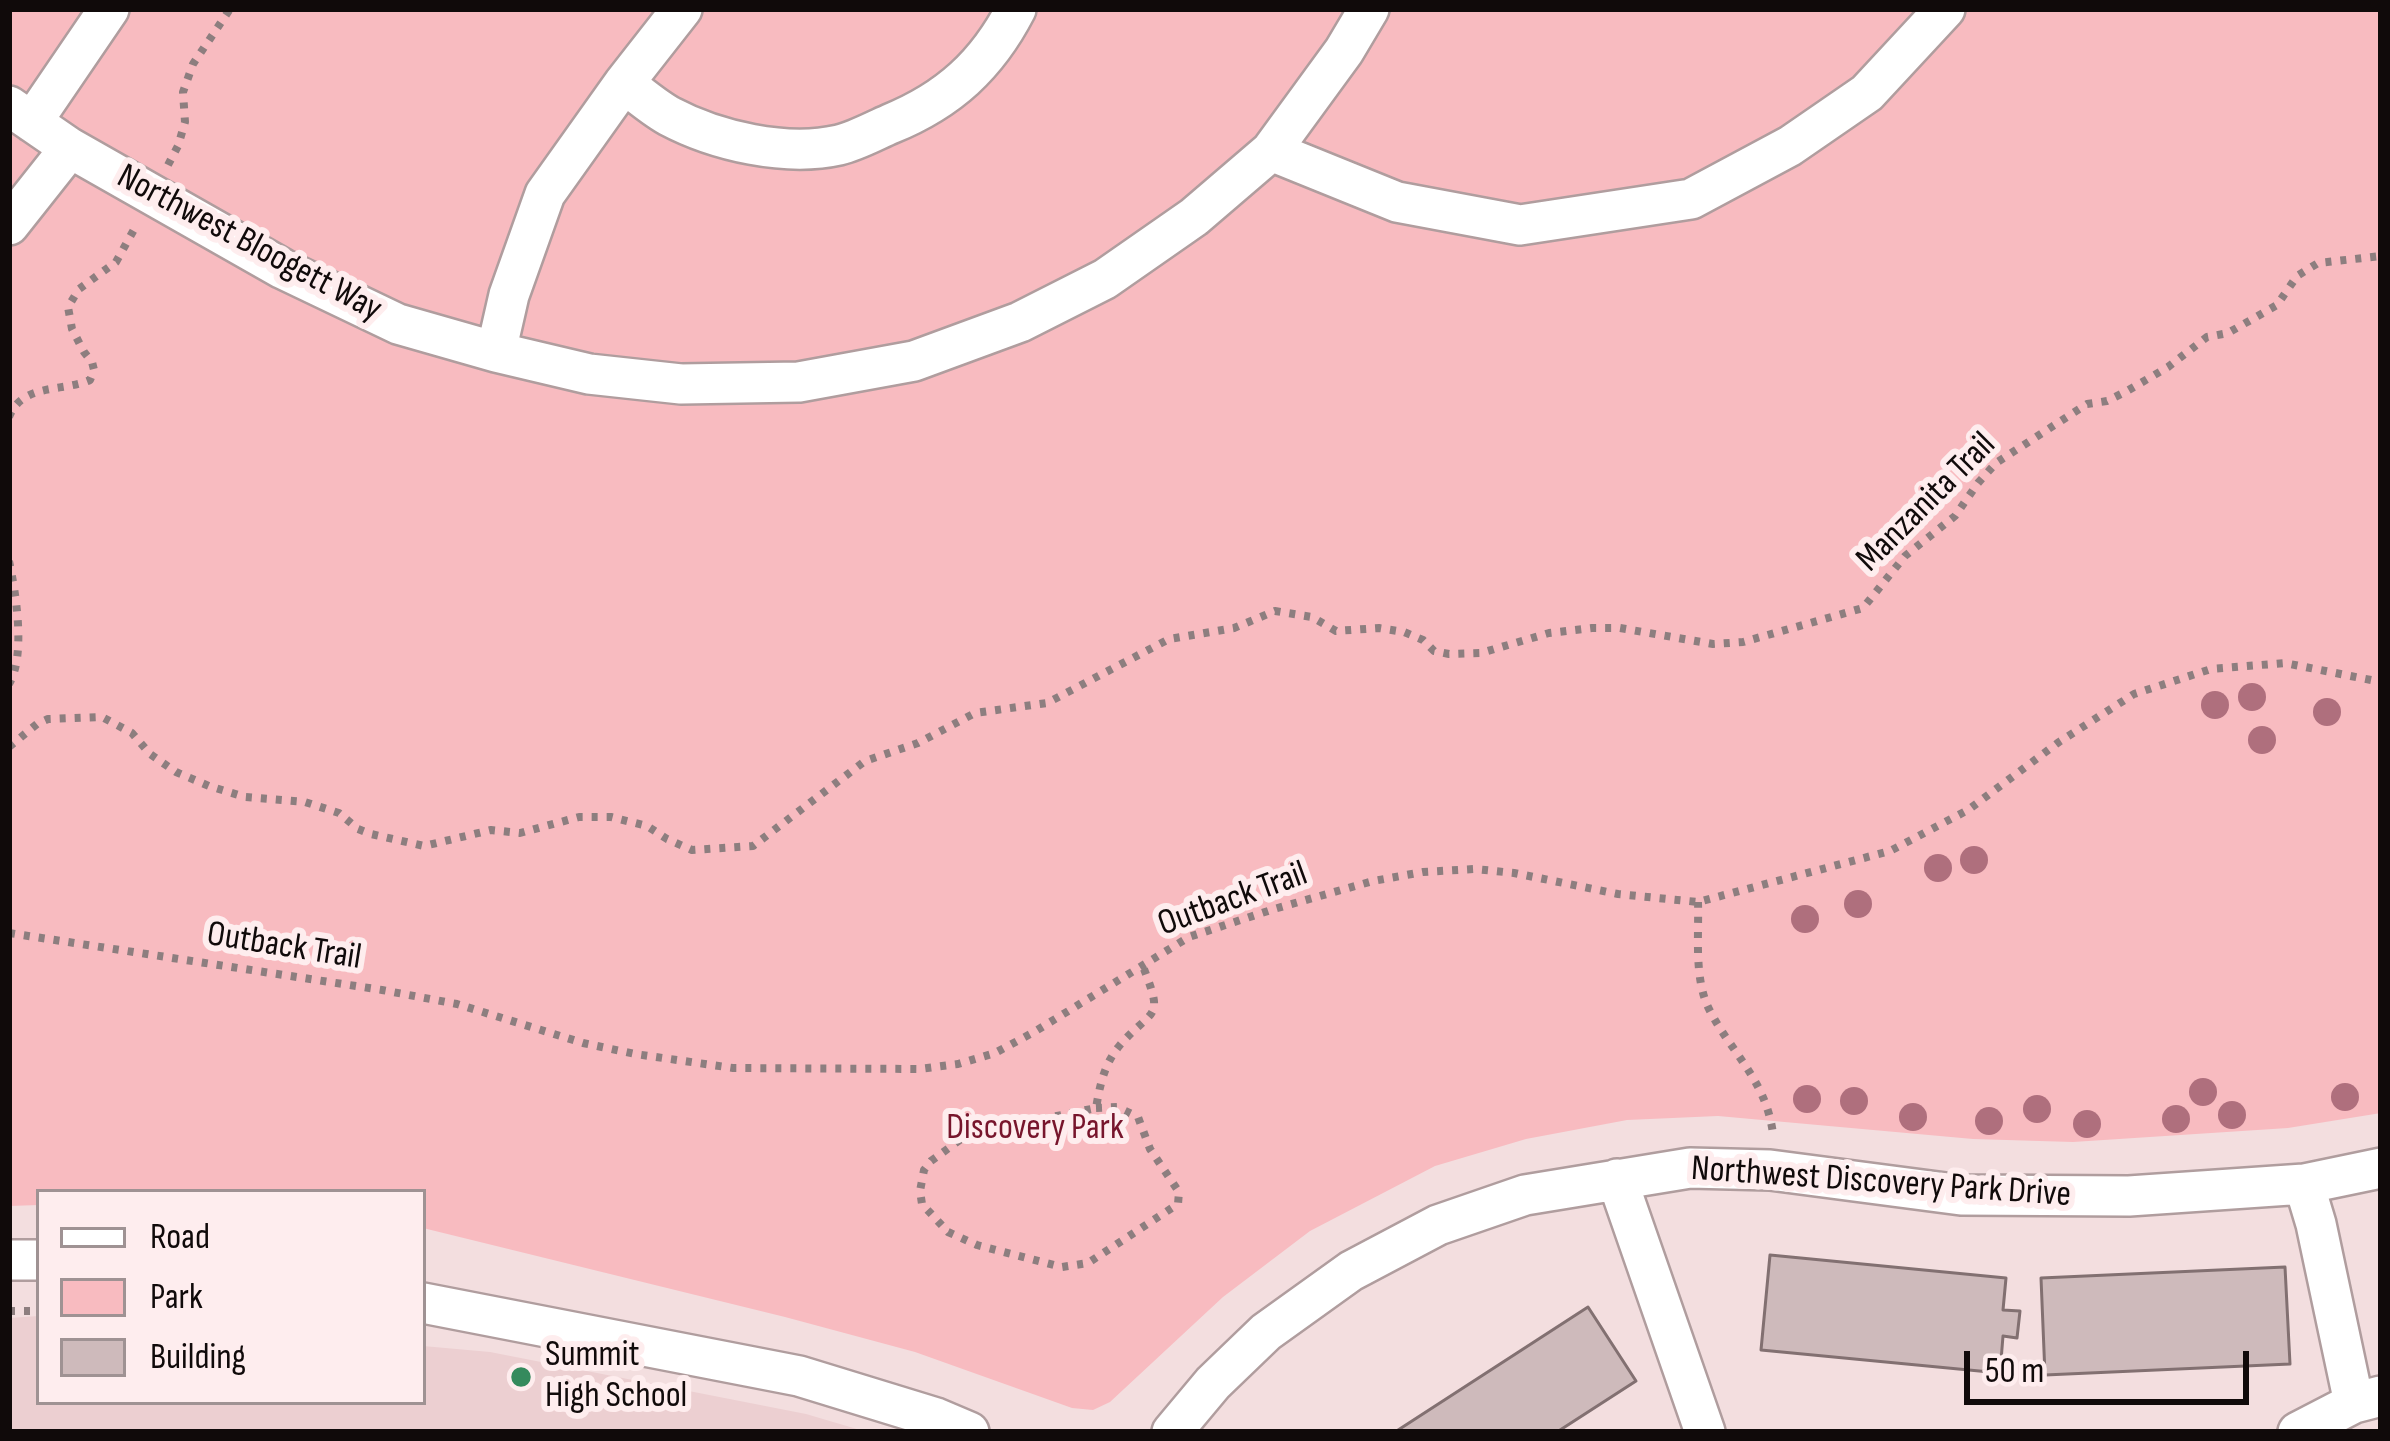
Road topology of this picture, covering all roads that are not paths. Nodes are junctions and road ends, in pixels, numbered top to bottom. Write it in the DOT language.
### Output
graph roads {
  1 [pos="110,9"];
  2 [pos="682,9"];
  3 [pos="1016,9"];
  4 [pos="1369,9"];
  5 [pos="1945,9"];
  6 [pos="624,83"];
  7 [pos="21,114"];
  8 [pos="70,148"];
  9 [pos="1271,152"];
  10 [pos="9,224"];
  11 [pos="496,352"];
  12 [pos="2381,1168"];
  13 [pos="1616,1179"];
  14 [pos="2304,1184"];
  15 [pos="426,1304"];
  16 [pos="2367,1400"];
  17 [pos="969,1432"];
  18 [pos="1172,1432"];
  19 [pos="1705,1432"];
  20 [pos="2298,1432"];
  1 -- 7 [label="street"];
  2 -- 6 [label="street"];
  3 -- 6 [label="street"];
  4 -- 9 [label="street, Northwest Bloogett Way"];
  5 -- 9 [label="street"];
  6 -- 11 [label="street"];
  7 -- 8 [label="street, Northwest Bloogett Way"];
  8 -- 10 [label="street"];
  8 -- 11 [label="street, Northwest Bloogett Way"];
  9 -- 11 [label="street, Northwest Bloogett Way"];
  12 -- 14 [label="street, Northwest Discovery Park Drive"];
  13 -- 14 [label="street, Northwest Discovery Park Drive"];
  13 -- 18 [label="street, Northwest Discovery Park Drive"];
  13 -- 19 [label="street"];
  14 -- 16 [label="street"];
  15 -- 17 [label="street"];
  16 -- 20 [label="street"];
}
